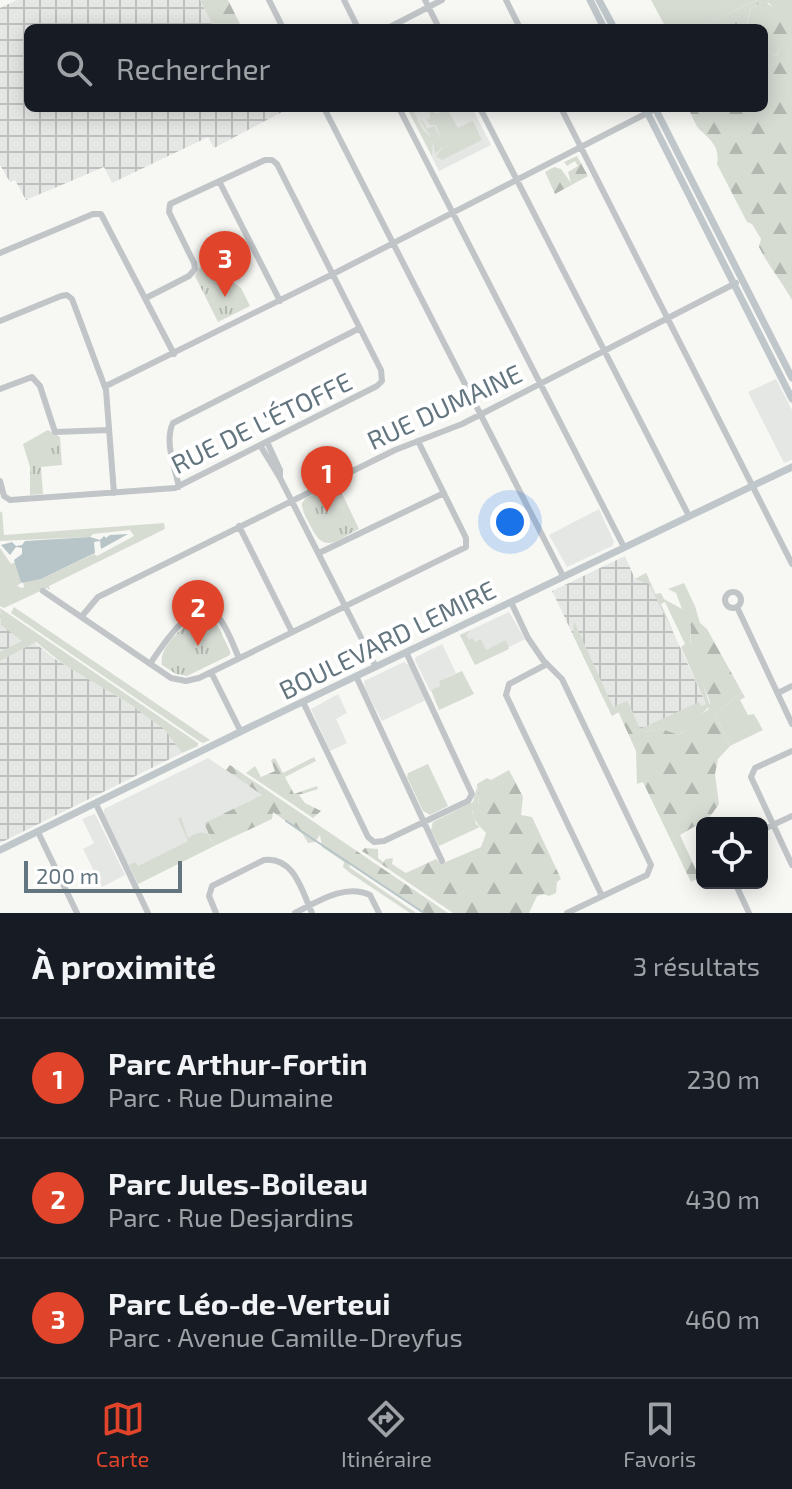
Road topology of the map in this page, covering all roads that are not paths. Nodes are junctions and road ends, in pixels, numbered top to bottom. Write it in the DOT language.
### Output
graph roads {
  1 [pos="269,0"];
  2 [pos="344,0"];
  3 [pos="442,0"];
  4 [pos="506,0"];
  5 [pos="590,0"];
  6 [pos="599,0"];
  7 [pos="427,4"];
  8 [pos="281,24"];
  9 [pos="356,24"];
  10 [pos="394,24"];
  11 [pos="437,24"];
  12 [pos="518,24"];
  13 [pos="602,24"];
  14 [pos="612,24"];
  15 [pos="326,112"];
  16 [pos="401,112"];
  17 [pos="482,112"];
  18 [pos="563,112"];
  19 [pos="647,112"];
  20 [pos="652,112"];
  21 [pos="581,147"];
  22 [pos="516,179"];
  23 [pos="220,183"];
  24 [pos="452,212"];
  25 [pos="393,242"];
  26 [pos="0,253"];
  27 [pos="333,274"];
  28 [pos="739,282"];
  29 [pos="146,298"];
  30 [pos="280,301"];
  31 [pos="669,318"];
  32 [pos="0,321"];
  33 [pos="360,328"];
  34 [pos="604,351"];
  35 [pos="174,354"];
  36 [pos="792,378"];
  37 [pos="540,383"];
  38 [pos="106,386"];
  39 [pos="0,389"];
  40 [pos="792,399"];
  41 [pos="481,414"];
  42 [pos="109,430"];
  43 [pos="418,441"];
  44 [pos="263,444"];
  45 [pos="792,467"];
  46 [pos="0,481"];
  47 [pos="754,485"];
  48 [pos="179,487"];
  49 [pos="114,493"];
  50 [pos="444,493"];
  51 [pos="292,500"];
  52 [pos="689,516"];
  53 [pos="239,526"];
  54 [pos="624,547"];
  55 [pos="319,553"];
  56 [pos="792,564"];
  57 [pos="563,576"];
  58 [pos="43,591"];
  59 [pos="511,602"];
  60 [pos="346,606"];
  61 [pos="737,607"];
  62 [pos="82,616"];
  63 [pos="292,632"];
  64 [pos="406,652"];
  65 [pos="239,658"];
  66 [pos="150,664"];
  67 [pos="547,664"];
  68 [pos="376,667"];
  69 [pos="211,672"];
  70 [pos="356,676"];
  71 [pos="792,686"];
  72 [pos="778,693"];
  73 [pos="303,702"];
  74 [pos="792,724"];
  75 [pos="241,732"];
  76 [pos="792,751"];
  77 [pos="96,804"];
  78 [pos="792,816"];
  79 [pos="424,822"];
  80 [pos="773,825"];
  81 [pos="768,827"];
  82 [pos="38,832"];
  83 [pos="0,850"];
  84 [pos="442,861"];
  85 [pos="792,865"];
  86 [pos="738,889"];
  87 [pos="602,896"];
  88 [pos="310,910"];
  89 [pos="77,913"];
  90 [pos="148,913"];
  91 [pos="216,913"];
  92 [pos="295,913"];
  93 [pos="379,913"];
  94 [pos="567,913"];
  95 [pos="749,913"];
  1 -- 8 [label="street"];
  2 -- 9 [label="street"];
  3 -- 7 [label="street"];
  4 -- 12 [label="street"];
  5 -- 13 [label="main road"];
  6 -- 14 [label="main road"];
  7 -- 10 [label="street"];
  7 -- 11 [label="street"];
  15 -- 25 [label="street"];
  16 -- 24 [label="street"];
  17 -- 22 [label="street"];
  18 -- 21 [label="street"];
  19 -- 21 [label="street"];
  20 -- 28 [label="main road"];
  21 -- 22 [label="street"];
  21 -- 31 [label="street"];
  22 -- 24 [label="street"];
  22 -- 34 [label="street"];
  23 -- 27 [label="street, RUE DE L'ÉTOFFE"];
  23 -- 29 [label="street"];
  23 -- 30 [label="street"];
  24 -- 25 [label="street"];
  24 -- 37 [label="street"];
  25 -- 27 [label="street"];
  25 -- 41 [label="street"];
  26 -- 29 [label="street"];
  27 -- 30 [label="street"];
  27 -- 33 [label="street, RUE DE L'ÉTOFFE"];
  28 -- 31 [label="street, RUE DUMAINE"];
  28 -- 36 [label="main road"];
  28 -- 40 [label="main road"];
  29 -- 35 [label="street"];
  30 -- 35 [label="street"];
  31 -- 34 [label="street, RUE DUMAINE"];
  31 -- 47 [label="street"];
  32 -- 38 [label="street"];
  33 -- 44 [label="street, RUE DE L'ÉTOFFE"];
  33 -- 48 [label="street"];
  34 -- 37 [label="street, RUE DUMAINE"];
  34 -- 52 [label="street"];
  35 -- 38 [label="street"];
  37 -- 41 [label="street, RUE DUMAINE"];
  37 -- 54 [label="street"];
  38 -- 42 [label="street"];
  39 -- 42 [label="street"];
  41 -- 43 [label="street, RUE DUMAINE"];
  41 -- 57 [label="street"];
  42 -- 49 [label="street"];
  43 -- 50 [label="street"];
  43 -- 51 [label="street, RUE DUMAINE"];
  44 -- 48 [label="street, RUE DE L'ÉTOFFE"];
  44 -- 51 [label="street"];
  45 -- 47 [label="main road, BOULEVARD LEMIRE"];
  46 -- 49 [label="street, RUE DE L'ÉTOFFE"];
  47 -- 52 [label="main road, BOULEVARD LEMIRE"];
  47 -- 56 [label="street"];
  48 -- 49 [label="street, RUE DE L'ÉTOFFE"];
  50 -- 55 [label="street"];
  50 -- 60 [label="street"];
  51 -- 53 [label="street, RUE DUMAINE"];
  51 -- 55 [label="street"];
  52 -- 54 [label="main road, BOULEVARD LEMIRE"];
  53 -- 62 [label="street, RUE DUMAINE"];
  53 -- 63 [label="street"];
  54 -- 57 [label="main road, BOULEVARD LEMIRE"];
  55 -- 60 [label="street"];
  57 -- 59 [label="main road, BOULEVARD LEMIRE"];
  58 -- 62 [label="street"];
  59 -- 64 [label="main road, BOULEVARD LEMIRE"];
  59 -- 67 [label="street"];
  60 -- 63 [label="street"];
  60 -- 68 [label="street"];
  61 -- 72 [label="street"];
  62 -- 66 [label="street"];
  63 -- 65 [label="street"];
  64 -- 68 [label="main road, BOULEVARD LEMIRE"];
  64 -- 79 [label="street"];
  65 -- 66 [label="street"];
  65 -- 69 [label="street"];
  66 -- 69 [label="street"];
  67 -- 87 [label="street"];
  67 -- 87 [label="street"];
  68 -- 70 [label="main road, BOULEVARD LEMIRE"];
  69 -- 75 [label="street"];
  70 -- 73 [label="main road, BOULEVARD LEMIRE"];
  70 -- 79 [label="street"];
  71 -- 72 [label="street"];
  72 -- 74 [label="street"];
  73 -- 75 [label="main road, BOULEVARD LEMIRE"];
  73 -- 79 [label="street"];
  75 -- 77 [label="main road, BOULEVARD LEMIRE"];
  76 -- 80 [label="street"];
  77 -- 82 [label="main road, BOULEVARD LEMIRE"];
  77 -- 90 [label="street"];
  78 -- 80 [label="street"];
  79 -- 84 [label="street"];
  80 -- 81 [label="street"];
  80 -- 85 [label="street"];
  82 -- 83 [label="main road, BOULEVARD LEMIRE"];
  82 -- 89 [label="street"];
  86 -- 95 [label="street"];
  87 -- 94 [label="street"];
  88 -- 91 [label="street"];
  88 -- 92 [label="street"];
  88 -- 93 [label="street"];
}
